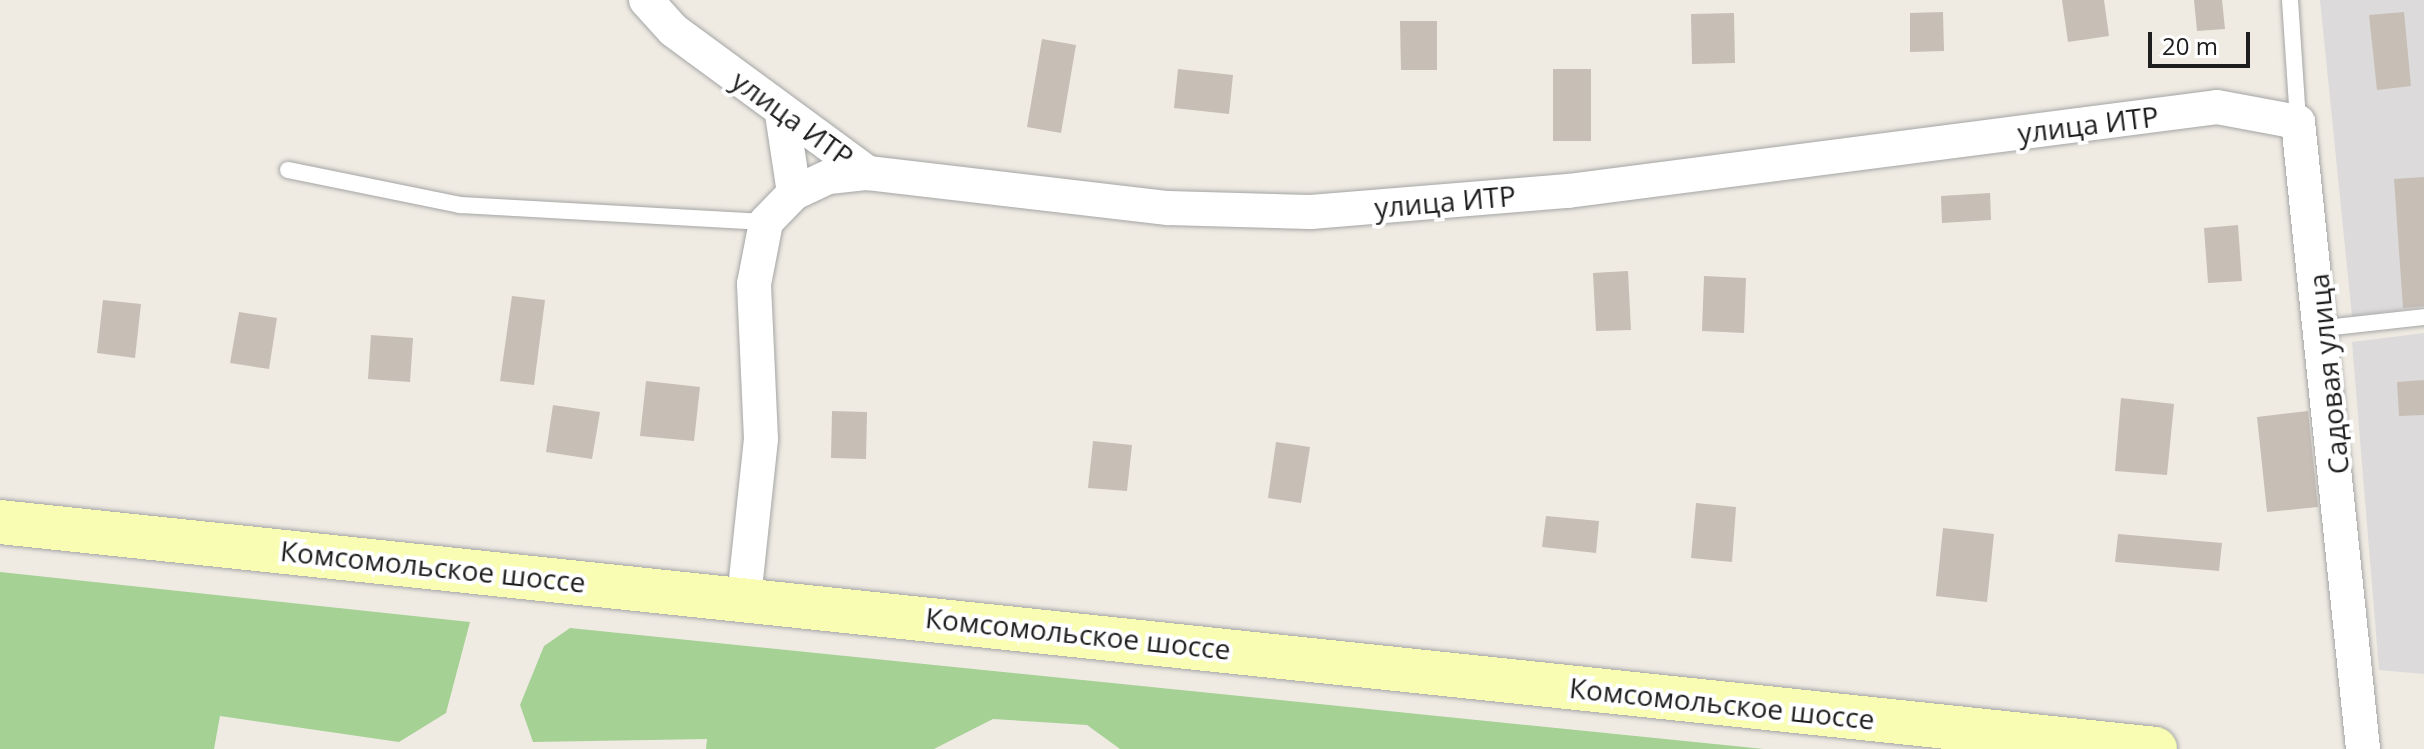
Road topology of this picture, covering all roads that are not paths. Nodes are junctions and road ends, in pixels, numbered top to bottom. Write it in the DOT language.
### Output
graph roads {
  1 [pos="646,0"];
  2 [pos="2290,0"];
  3 [pos="782,114"];
  4 [pos="2298,122"];
  5 [pos="288,170"];
  6 [pos="868,173"];
  7 [pos="794,193"];
  8 [pos="766,222"];
  9 [pos="2424,317"];
  10 [pos="2325,328"];
  11 [pos="0,522"];
  12 [pos="744,598"];
  13 [pos="2155,749"];
  14 [pos="2363,749"];
  1 -- 3 [label="street, улица ИТР"];
  2 -- 4 [label="lane, Садовая улица"];
  3 -- 6 [label="street, улица ИТР"];
  3 -- 7 [label="street"];
  4 -- 6 [label="street, улица ИТР"];
  4 -- 10 [label="street, Садовая улица"];
  5 -- 8 [label="lane"];
  6 -- 7 [label="street"];
  7 -- 8 [label="street"];
  8 -- 12 [label="street"];
  9 -- 10 [label="lane"];
  10 -- 14 [label="street, Садовая улица"];
  11 -- 12 [label="main road, Комсомольское шоссе"];
  12 -- 13 [label="main road, Комсомольское шоссе"];
}
